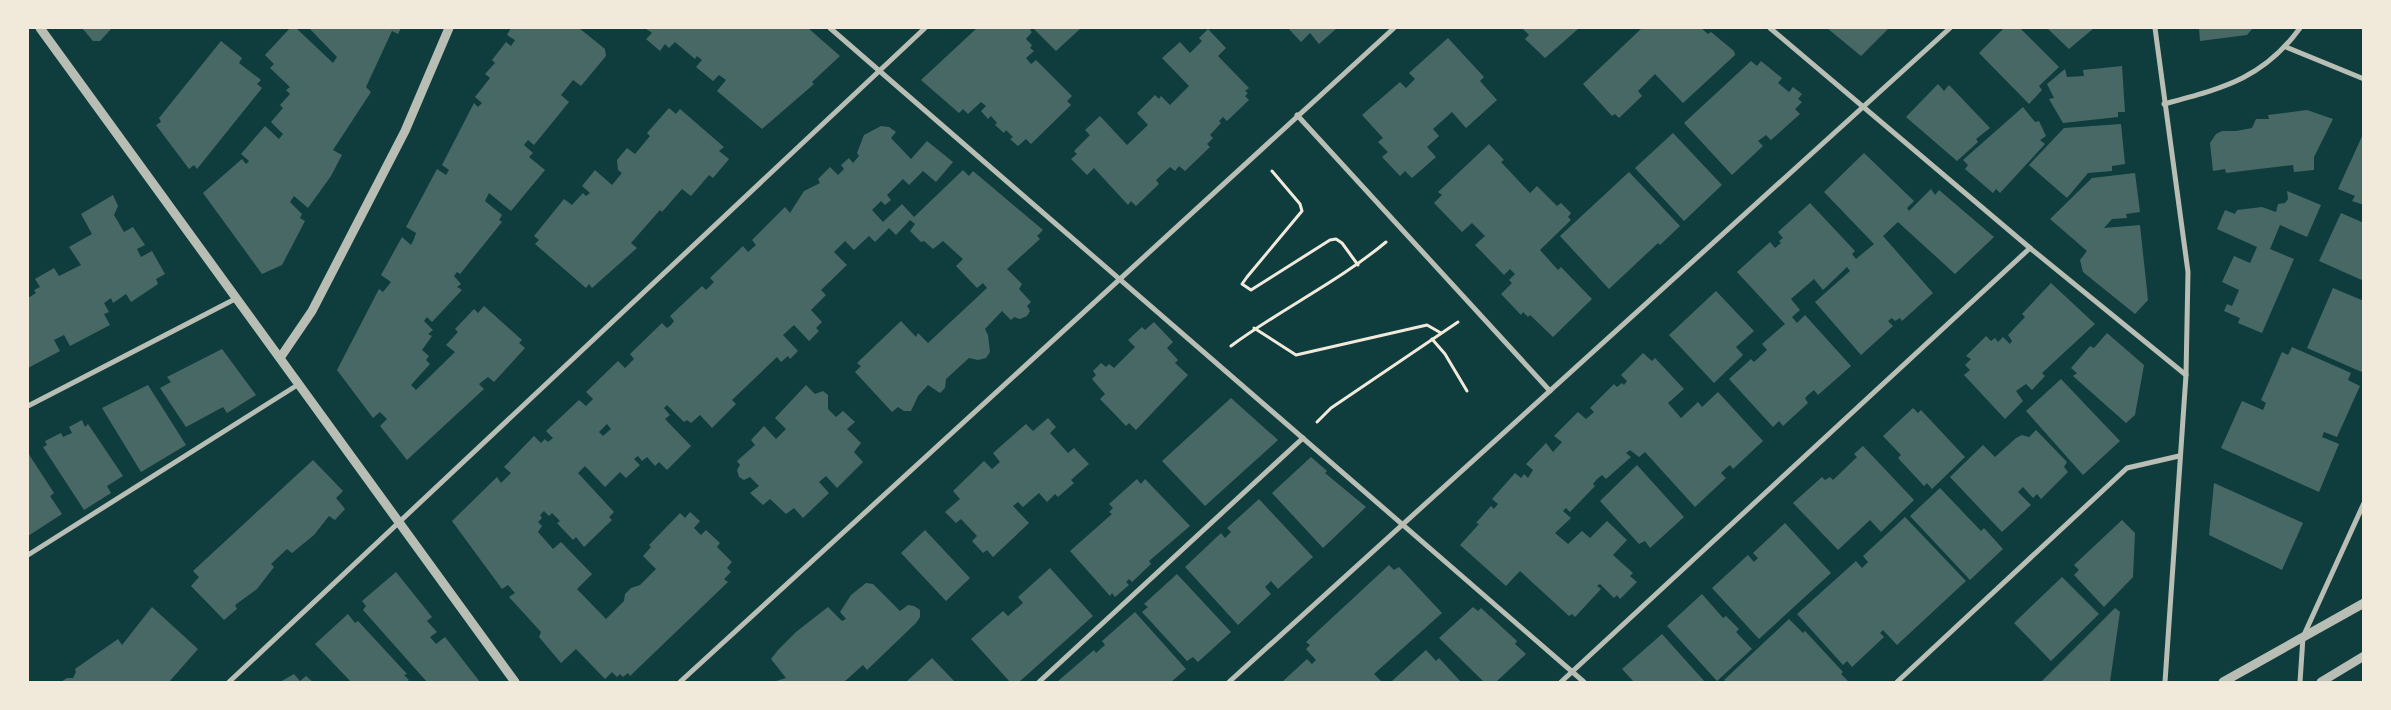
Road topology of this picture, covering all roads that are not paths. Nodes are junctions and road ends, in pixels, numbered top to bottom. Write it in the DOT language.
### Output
graph roads {
  1 [pos="40,28"];
  2 [pos="449,28"];
  3 [pos="830,28"];
  4 [pos="925,28"];
  5 [pos="1394,28"];
  6 [pos="1770,28"];
  7 [pos="1950,28"];
  8 [pos="2155,28"];
  9 [pos="2300,28"];
  10 [pos="2286,47"];
  11 [pos="879,70"];
  12 [pos="2364,79"];
  13 [pos="2164,104"];
  14 [pos="1863,105"];
  15 [pos="1297,115"];
  16 [pos="2030,248"];
  17 [pos="1121,280"];
  18 [pos="237,298"];
  19 [pos="280,358"];
  20 [pos="2186,375"];
  21 [pos="299,384"];
  22 [pos="1550,391"];
  23 [pos="28,406"];
  24 [pos="1303,438"];
  25 [pos="2179,456"];
  26 [pos="2364,503"];
  27 [pos="399,522"];
  28 [pos="1403,525"];
  29 [pos="28,555"];
  30 [pos="2364,602"];
  31 [pos="2303,637"];
  32 [pos="2364,656"];
  33 [pos="1572,672"];
  34 [pos="229,682"];
  35 [pos="515,682"];
  36 [pos="680,682"];
  37 [pos="1039,682"];
  38 [pos="1229,682"];
  39 [pos="1561,682"];
  40 [pos="1584,682"];
  41 [pos="1897,682"];
  42 [pos="2165,682"];
  43 [pos="2223,682"];
  44 [pos="2300,682"];
  45 [pos="2321,682"];
  1 -- 18 [label="street"];
  2 -- 19 [label="street"];
  3 -- 11 [label="street"];
  4 -- 11 [label="street"];
  5 -- 15 [label="street"];
  6 -- 14 [label="street"];
  7 -- 14 [label="street"];
  8 -- 13 [label="street"];
  9 -- 10 [label="street"];
  10 -- 12 [label="street"];
  10 -- 13 [label="street"];
  11 -- 17 [label="street"];
  11 -- 27 [label="street"];
  13 -- 20 [label="street"];
  14 -- 16 [label="street"];
  14 -- 22 [label="street"];
  15 -- 17 [label="street"];
  15 -- 22 [label="street"];
  16 -- 20 [label="street"];
  16 -- 33 [label="street"];
  17 -- 24 [label="street"];
  17 -- 36 [label="street"];
  18 -- 19 [label="street"];
  18 -- 23 [label="street"];
  19 -- 21 [label="street"];
  20 -- 25 [label="street"];
  21 -- 27 [label="street"];
  21 -- 29 [label="street"];
  22 -- 28 [label="street"];
  24 -- 28 [label="street"];
  24 -- 37 [label="street"];
  25 -- 41 [label="street"];
  25 -- 42 [label="street"];
  26 -- 31 [label="street"];
  27 -- 34 [label="street"];
  27 -- 35 [label="street"];
  28 -- 33 [label="street"];
  28 -- 38 [label="street"];
  30 -- 31 [label="street"];
  31 -- 43 [label="street"];
  31 -- 44 [label="street"];
  32 -- 45 [label="street"];
  33 -- 39 [label="street"];
  33 -- 40 [label="street"];
}
